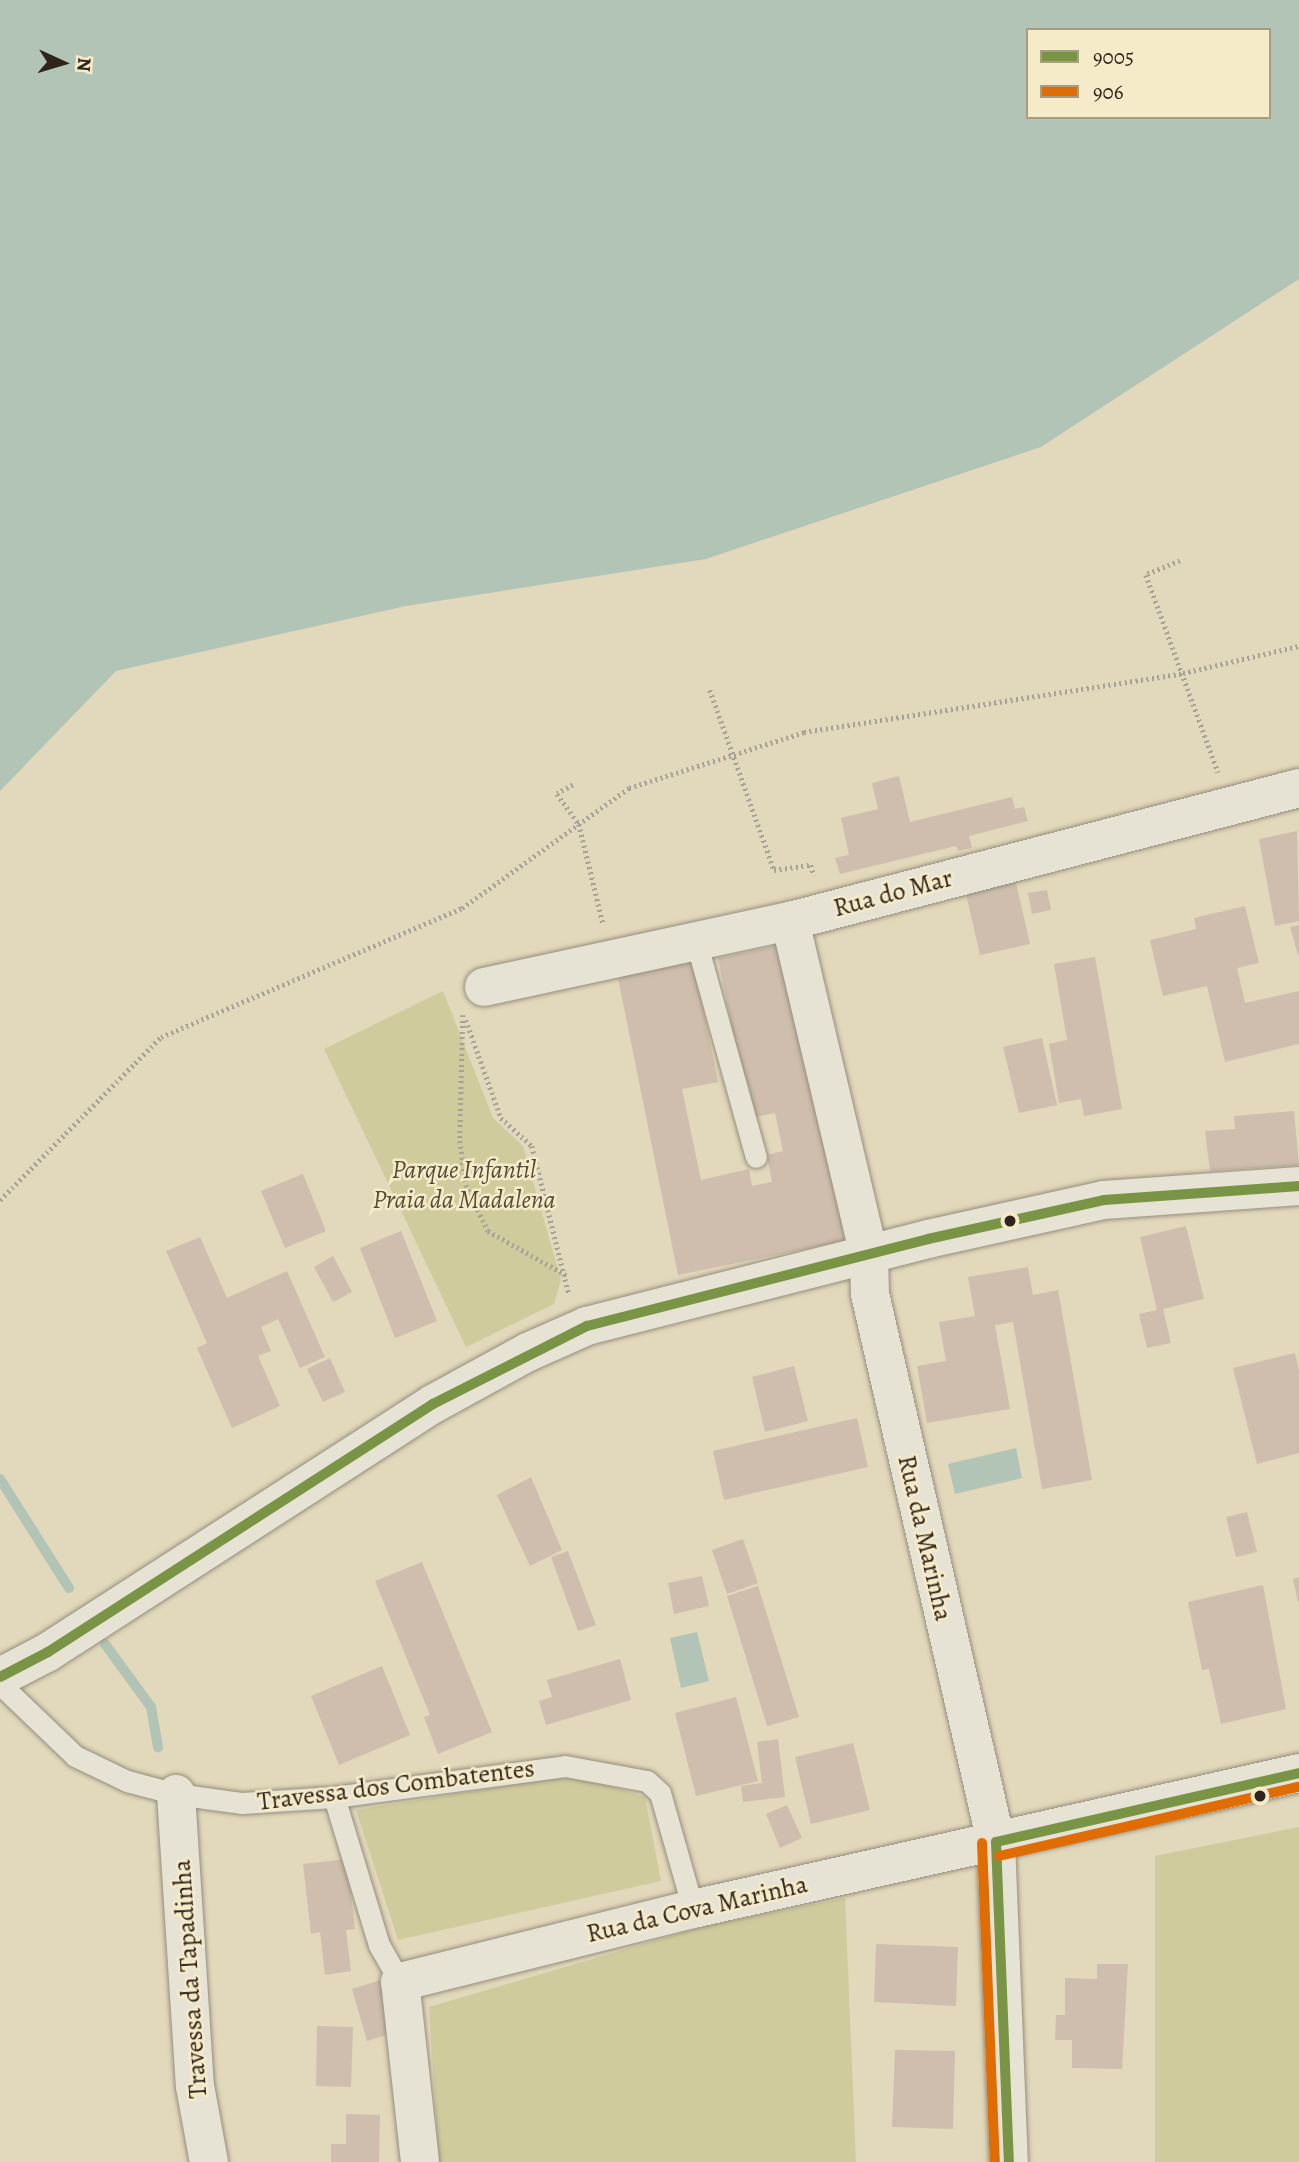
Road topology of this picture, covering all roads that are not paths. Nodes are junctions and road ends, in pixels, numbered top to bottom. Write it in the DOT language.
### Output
graph roads {
  1 [pos="1299,788"];
  2 [pos="790,921"];
  3 [pos="696,941"];
  4 [pos="484,987"];
  5 [pos="756,1157"];
  6 [pos="1299,1186"];
  7 [pos="869,1254"];
  8 [pos="0,1677"];
  9 [pos="0,1684"];
  10 [pos="1299,1773"];
  11 [pos="176,1794"];
  12 [pos="334,1797"];
  13 [pos="996,1842"];
  14 [pos="693,1909"];
  15 [pos="400,1982"];
  16 [pos="209,2162"];
  17 [pos="420,2162"];
  18 [pos="1009,2162"];
  1 -- 2 [label="street, Rua do Mar"];
  2 -- 3 [label="street, Rua do Mar"];
  2 -- 7 [label="street, Rua da Marinha"];
  3 -- 4 [label="street, Rua do Mar"];
  3 -- 5 [label="lane"];
  6 -- 7 [label="street"];
  7 -- 8 [label="street"];
  7 -- 13 [label="street, Rua da Marinha"];
  9 -- 11 [label="lane, Travessa dos Combatentes"];
  10 -- 13 [label="street, Rua da Cova Marinha"];
  11 -- 12 [label="lane, Travessa dos Combatentes"];
  11 -- 16 [label="street, Travessa da Tapadinha"];
  12 -- 14 [label="lane, Travessa dos Combatentes"];
  12 -- 15 [label="lane"];
  13 -- 14 [label="street, Rua da Cova Marinha"];
  13 -- 18 [label="street, Rua da Marinha"];
  14 -- 15 [label="street, Rua da Cova Marinha"];
  15 -- 17 [label="street"];
}
